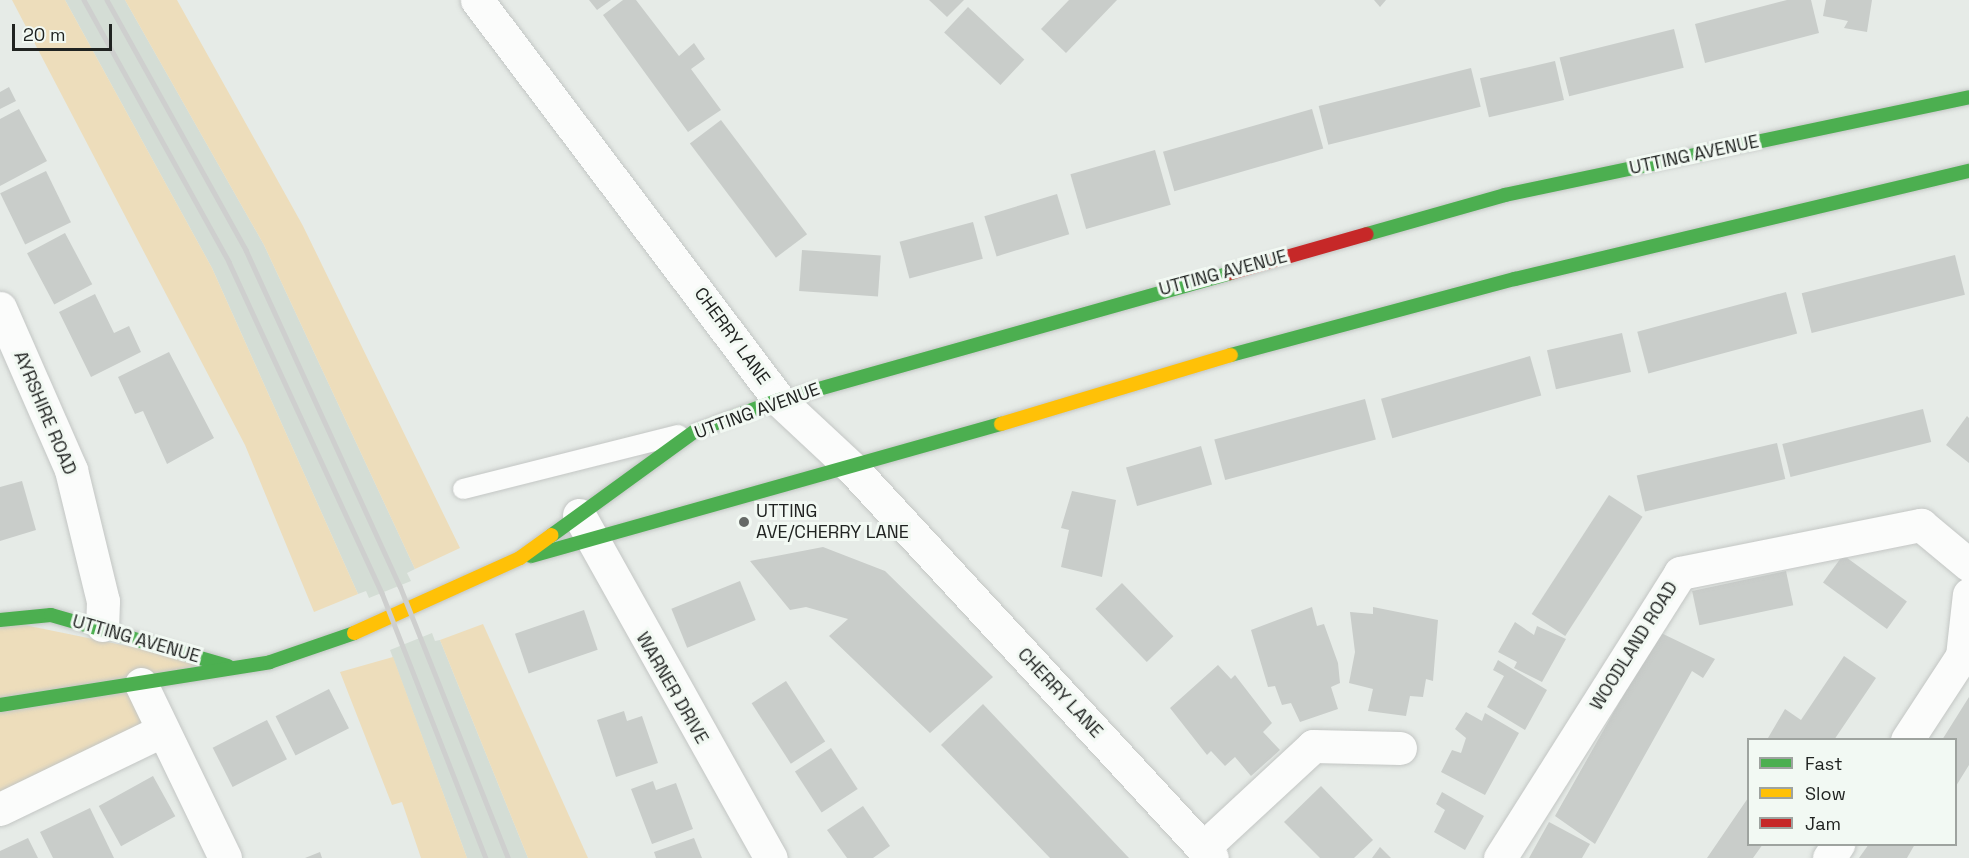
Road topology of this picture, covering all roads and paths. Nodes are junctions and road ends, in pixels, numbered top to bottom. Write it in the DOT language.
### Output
graph roads {
  1 [pos="477,0"];
  2 [pos="1969,97"];
  3 [pos="1969,171"];
  4 [pos="0,308"];
  5 [pos="779,400"];
  6 [pos="695,431"];
  7 [pos="853,469"];
  8 [pos="463,489"];
  9 [pos="585,529"];
  10 [pos="520,558"];
  11 [pos="1969,565"];
  12 [pos="1969,594"];
  13 [pos="0,620"];
  14 [pos="102,625"];
  15 [pos="142,640"];
  16 [pos="236,668"];
  17 [pos="141,684"];
  18 [pos="0,705"];
  19 [pos="161,731"];
  20 [pos="1908,738"];
  21 [pos="1400,748"];
  22 [pos="0,809"];
  23 [pos="1208,853"];
  24 [pos="225,858"];
  25 [pos="771,858"];
  26 [pos="1500,858"];
  1 -- 5 [label="street, CHERRY LANE"];
  2 -- 5 [label="street, UTTING AVENUE"];
  3 -- 7 [label="street, UTTING AVENUE"];
  4 -- 14 [label="street, AYRSHIRE ROAD"];
  5 -- 6 [label="street, UTTING AVENUE"];
  5 -- 7 [label="street, CHERRY LANE"];
  6 -- 8 [label="lane"];
  6 -- 9 [label="street, UTTING AVENUE"];
  7 -- 9 [label="street, UTTING AVENUE"];
  7 -- 23 [label="street, CHERRY LANE"];
  9 -- 10 [label="street, UTTING AVENUE"];
  9 -- 10 [label="street, UTTING AVENUE"];
  9 -- 25 [label="street, WARNER DRIVE"];
  10 -- 16 [label="street, UTTING AVENUE"];
  11 -- 26 [label="street, WOODLAND ROAD"];
  12 -- 20 [label="street"];
  13 -- 14 [label="street, UTTING AVENUE"];
  14 -- 15 [label="street, UTTING AVENUE"];
  15 -- 16 [label="street, UTTING AVENUE"];
  15 -- 17 [label="street"];
  16 -- 17 [label="street, UTTING AVENUE"];
  17 -- 18 [label="street, UTTING AVENUE"];
  17 -- 19 [label="street"];
  19 -- 22 [label="street"];
  19 -- 24 [label="street"];
  21 -- 23 [label="street"];
}
